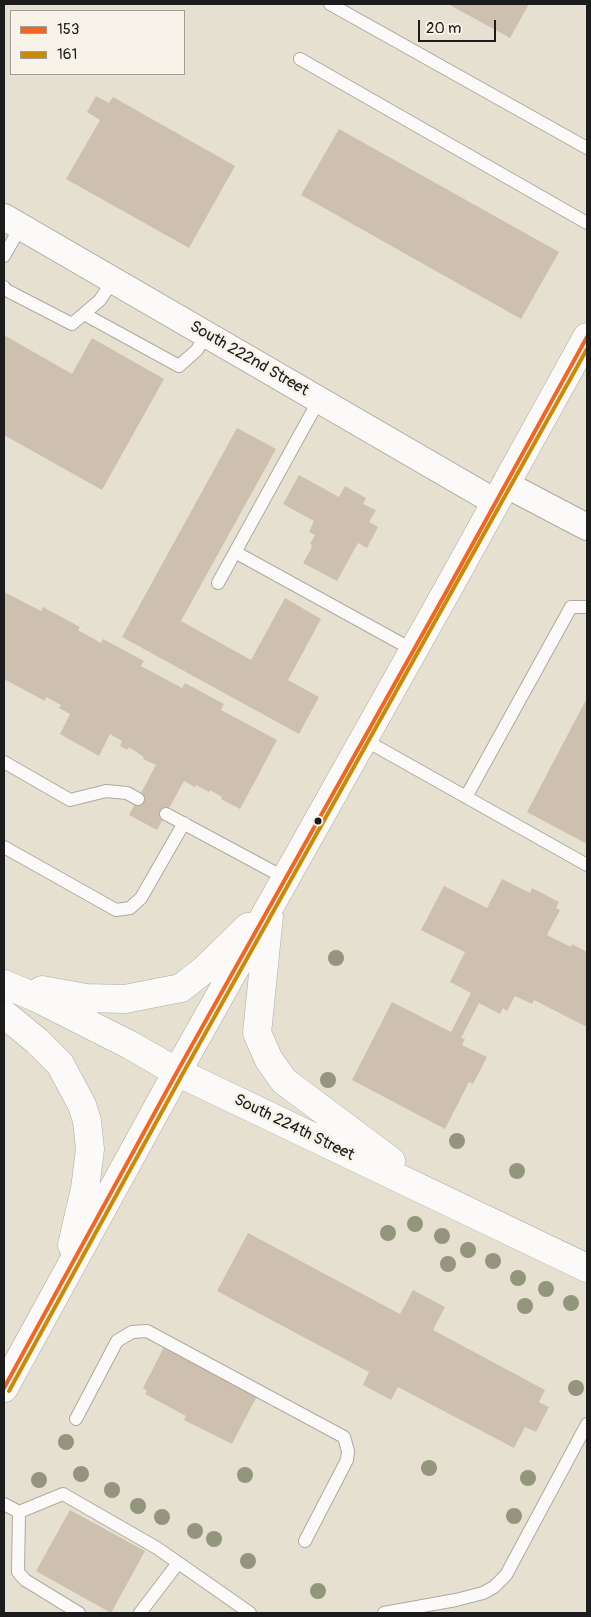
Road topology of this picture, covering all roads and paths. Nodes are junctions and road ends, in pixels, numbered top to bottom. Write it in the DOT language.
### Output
graph roads {
  1 [pos="330,4"];
  2 [pos="300,59"];
  3 [pos="587,148"];
  4 [pos="12,222"];
  5 [pos="587,224"];
  6 [pos="4,256"];
  7 [pos="113,280"];
  8 [pos="4,287"];
  9 [pos="84,314"];
  10 [pos="206,334"];
  11 [pos="587,337"];
  12 [pos="319,400"];
  13 [pos="500,493"];
  14 [pos="587,527"];
  15 [pos="235,552"];
  16 [pos="218,583"];
  17 [pos="587,607"];
  18 [pos="413,650"];
  19 [pos="363,740"];
  20 [pos="4,762"];
  21 [pos="466,797"];
  22 [pos="138,799"];
  23 [pos="166,814"];
  24 [pos="184,824"];
  25 [pos="4,847"];
  26 [pos="587,865"];
  27 [pos="285,878"];
  28 [pos="270,905"];
  29 [pos="4,983"];
  30 [pos="4,1014"];
  31 [pos="177,1072"];
  32 [pos="439,1197"];
  33 [pos="587,1268"];
  34 [pos="62,1283"];
  35 [pos="4,1388"];
  36 [pos="76,1419"];
  37 [pos="587,1424"];
  38 [pos="4,1504"];
  39 [pos="19,1512"];
  40 [pos="305,1541"];
  41 [pos="178,1563"];
  42 [pos="79,1613"];
  43 [pos="140,1613"];
  44 [pos="250,1613"];
  45 [pos="384,1613"];
  1 -- 3 [label="lane"];
  2 -- 5 [label="lane"];
  4 -- 6 [label="lane"];
  4 -- 7 [label="street, South 222nd Street"];
  7 -- 9 [label="lane"];
  7 -- 10 [label="street, South 222nd Street"];
  8 -- 9 [label="lane"];
  9 -- 10 [label="lane"];
  10 -- 12 [label="street, South 222nd Street"];
  11 -- 13 [label="main road"];
  12 -- 13 [label="street, South 222nd Street"];
  12 -- 15 [label="lane"];
  13 -- 14 [label="street, South 222nd Street"];
  13 -- 18 [label="main road"];
  15 -- 16 [label="lane"];
  15 -- 18 [label="lane"];
  17 -- 21 [label="lane"];
  18 -- 19 [label="main road"];
  19 -- 21 [label="lane"];
  19 -- 27 [label="main road"];
  20 -- 22 [label="lane"];
  21 -- 26 [label="lane"];
  23 -- 24 [label="lane"];
  24 -- 25 [label="lane"];
  24 -- 27 [label="lane"];
  27 -- 28 [label="main road"];
  28 -- 29 [label="main road"];
  28 -- 31 [label="main road"];
  28 -- 32 [label="main road"];
  29 -- 31 [label="main road, South 224th Street"];
  30 -- 34 [label="main road"];
  31 -- 32 [label="main road, South 224th Street"];
  31 -- 34 [label="main road"];
  32 -- 33 [label="main road, South 224th Street"];
  34 -- 35 [label="main road"];
  36 -- 40 [label="lane"];
  37 -- 45 [label="lane"];
  38 -- 39 [label="lane"];
  39 -- 41 [label="lane"];
  39 -- 42 [label="lane"];
  41 -- 43 [label="lane"];
  41 -- 44 [label="lane"];
}
